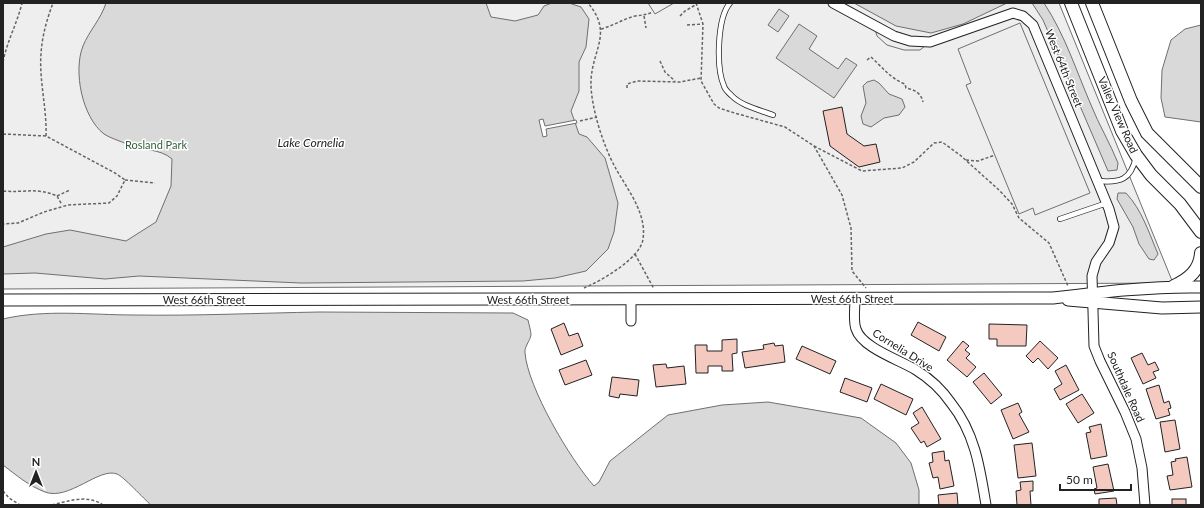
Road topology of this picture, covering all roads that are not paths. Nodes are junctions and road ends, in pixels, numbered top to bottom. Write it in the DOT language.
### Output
graph roads {
  1 [pos="730,3"];
  2 [pos="832,3"];
  3 [pos="1071,3"];
  4 [pos="1092,3"];
  5 [pos="774,115"];
  6 [pos="1136,155"];
  7 [pos="1098,181"];
  8 [pos="1201,187"];
  9 [pos="1107,203"];
  10 [pos="1060,219"];
  11 [pos="1194,221"];
  12 [pos="1201,232"];
  13 [pos="1201,245"];
  14 [pos="1201,253"];
  15 [pos="1174,286"];
  16 [pos="1201,287"];
  17 [pos="1093,298"];
  18 [pos="855,299"];
  19 [pos="3,300"];
  20 [pos="631,300"];
  21 [pos="1201,308"];
  22 [pos="631,321"];
  23 [pos="986,505"];
  24 [pos="1145,505"];
  1 -- 5 [label="lane"];
  2 -- 7 [label="street, West 64th Street"];
  3 -- 6 [label="main road, Valley View Road"];
  4 -- 8 [label="main road, Valley View Road"];
  6 -- 7 [label="lane"];
  6 -- 11 [label="main road, Valley View Road"];
  7 -- 9 [label="street, West 64th Street"];
  9 -- 10 [label="lane"];
  9 -- 17 [label="street, West 64th Street"];
  11 -- 12 [label="main road, Valley View Road"];
  11 -- 13 [label="main road"];
  14 -- 15 [label="main road"];
  15 -- 16 [label="street, West 66th Street"];
  15 -- 17 [label="street, West 66th Street"];
  17 -- 18 [label="street, West 66th Street"];
  17 -- 21 [label="street, West 66th Street"];
  17 -- 24 [label="street, Southdale Road"];
  18 -- 20 [label="street, West 66th Street"];
  18 -- 23 [label="street, Cornelia Drive"];
  19 -- 20 [label="street, West 66th Street"];
  20 -- 22 [label="street"];
}
